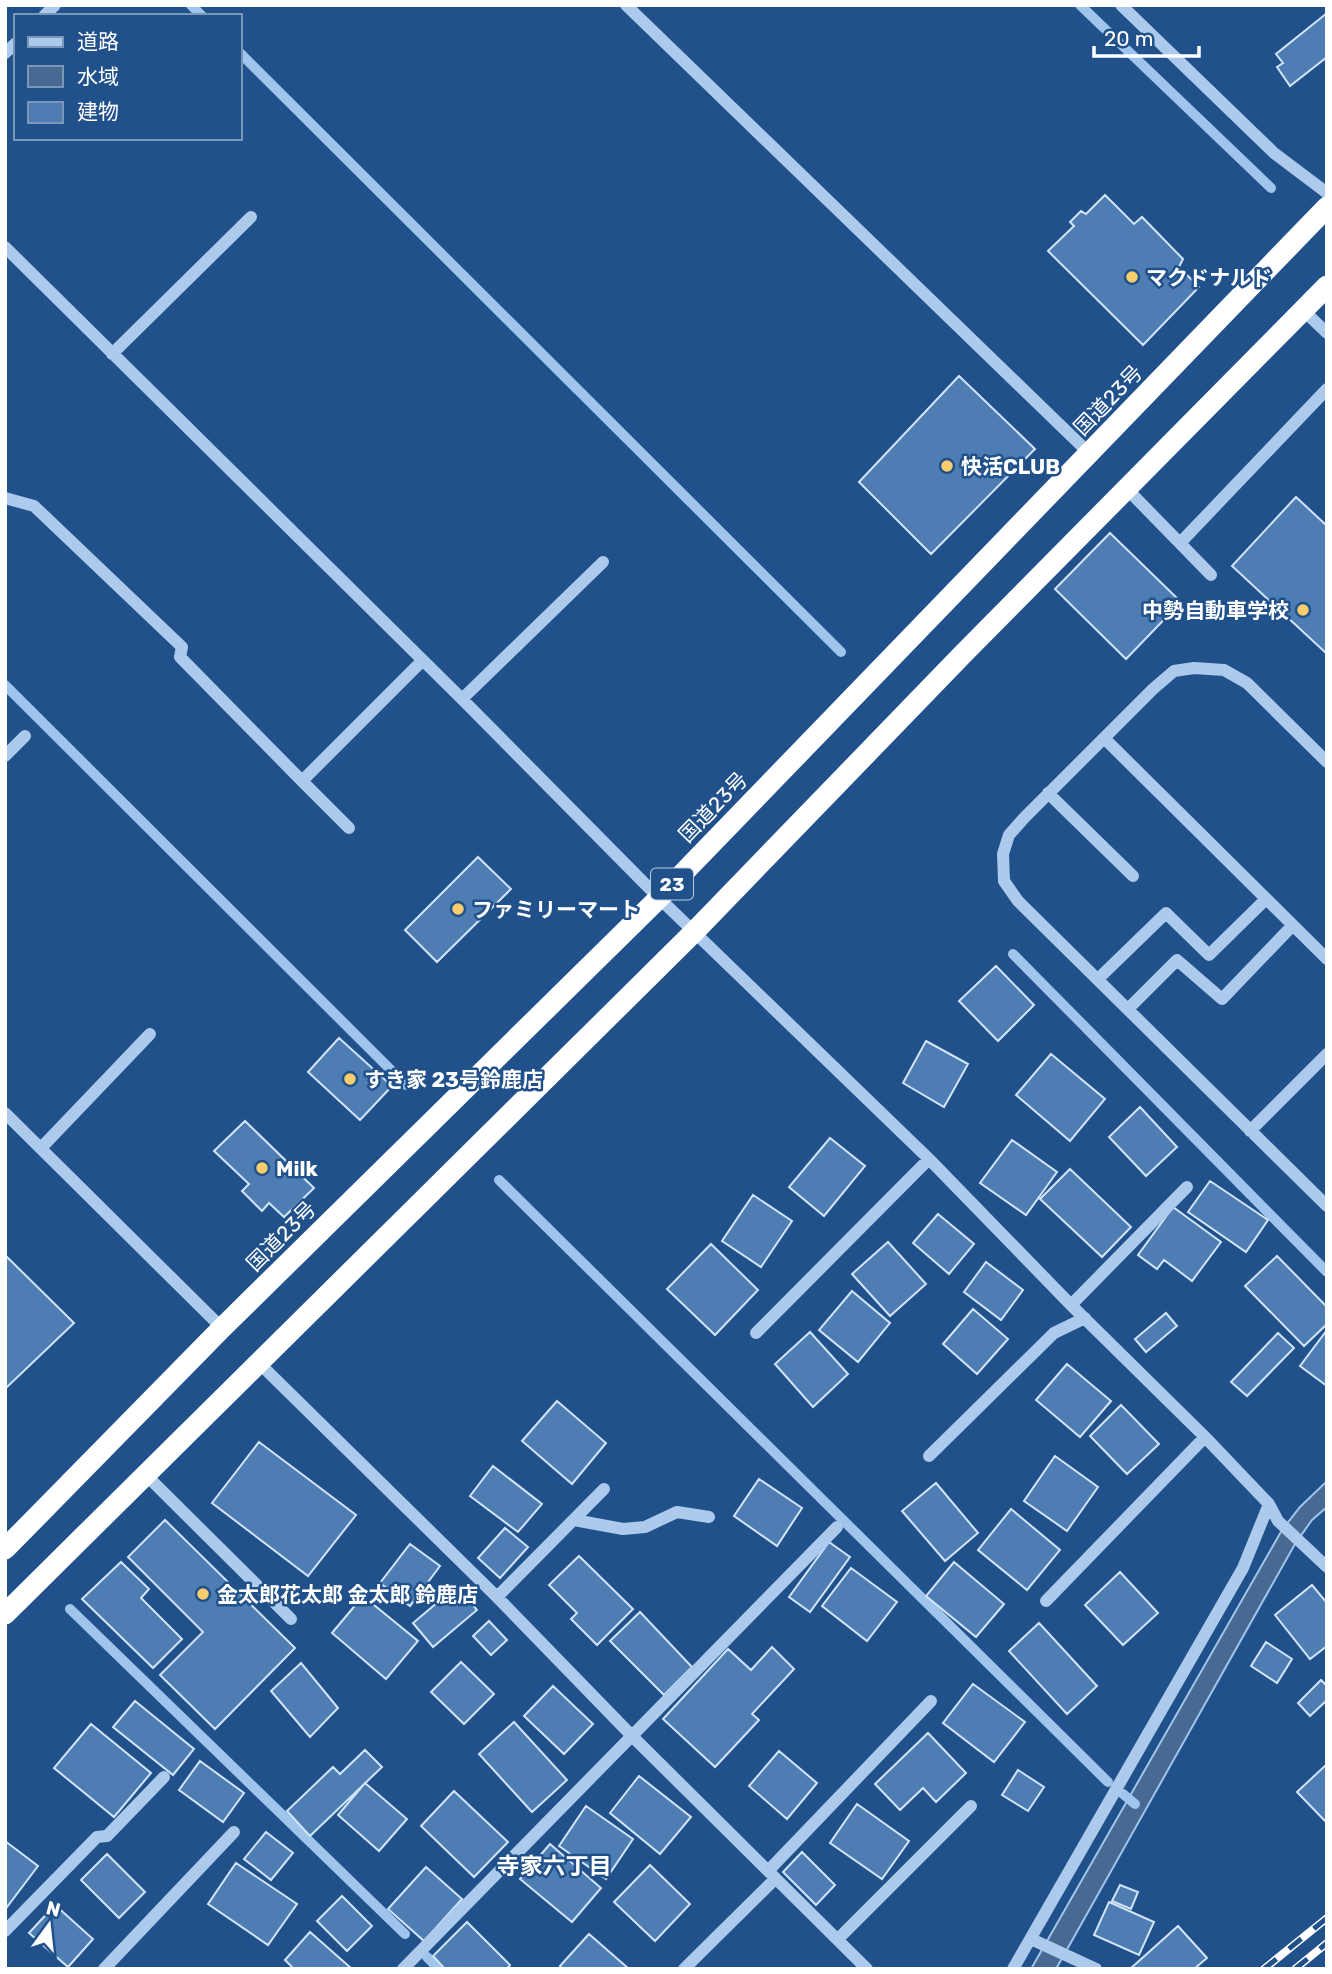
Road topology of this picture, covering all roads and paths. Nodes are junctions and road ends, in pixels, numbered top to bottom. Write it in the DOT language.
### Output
graph roads {
  1 [pos="626,5"];
  2 [pos="1121,5"];
  3 [pos="1327,193"];
  4 [pos="1327,207"];
  5 [pos="251,217"];
  6 [pos="5,247"];
  7 [pos="1327,286"];
  8 [pos="1303,310"];
  9 [pos="1327,333"];
  10 [pos="112,354"];
  11 [pos="1327,390"];
  12 [pos="1090,454"];
  13 [pos="1127,489"];
  14 [pos="5,498"];
  15 [pos="1180,544"];
  16 [pos="603,562"];
  17 [pos="1211,575"];
  18 [pos="422,661"];
  19 [pos="462,699"];
  20 [pos="25,736"];
  21 [pos="1104,738"];
  22 [pos="5,756"];
  23 [pos="1327,762"];
  24 [pos="302,781"];
  25 [pos="1048,793"];
  26 [pos="349,828"];
  27 [pos="1133,876"];
  28 [pos="659,898"];
  29 [pos="1266,899"];
  30 [pos="1293,925"];
  31 [pos="694,932"];
  32 [pos="1327,959"];
  33 [pos="1098,979"];
  34 [pos="1128,1009"];
  35 [pos="150,1034"];
  36 [pos="1327,1054"];
  37 [pos="5,1113"];
  38 [pos="1250,1131"];
  39 [pos="41,1148"];
  40 [pos="929,1159"];
  41 [pos="1188,1187"];
  42 [pos="1327,1206"];
  43 [pos="1071,1305"];
  44 [pos="1084,1318"];
  45 [pos="222,1328"];
  46 [pos="756,1333"];
  47 [pos="259,1363"];
  48 [pos="1205,1437"];
  49 [pos="929,1456"];
  50 [pos="146,1475"];
  51 [pos="604,1489"];
  52 [pos="1269,1504"];
  53 [pos="709,1517"];
  54 [pos="574,1520"];
  55 [pos="837,1527"];
  56 [pos="5,1549"];
  57 [pos="1327,1567"];
  58 [pos="497,1597"];
  59 [pos="1046,1601"];
  60 [pos="5,1614"];
  61 [pos="291,1619"];
  62 [pos="931,1701"];
  63 [pos="634,1737"];
  64 [pos="164,1777"];
  65 [pos="971,1807"];
  66 [pos="234,1832"];
  67 [pos="771,1875"];
  68 [pos="5,1931"];
  69 [pos="838,1939"];
  70 [pos="1036,1941"];
  71 [pos="104,1969"];
  72 [pos="403,1969"];
  73 [pos="684,1969"];
  74 [pos="867,1969"];
  75 [pos="1013,1969"];
  76 [pos="1096,1969"];
  1 -- 12 [label="street"];
  2 -- 3 [label="street"];
  4 -- 12 [label="highway, 国道23号 / 23"];
  5 -- 10 [label="street"];
  6 -- 10 [label="street"];
  7 -- 8 [label="highway, 23"];
  8 -- 9 [label="street"];
  8 -- 13 [label="highway, 23"];
  10 -- 18 [label="street"];
  11 -- 15 [label="street"];
  12 -- 28 [label="highway, 国道23号 / 23"];
  13 -- 15 [label="street"];
  13 -- 31 [label="highway, 23"];
  14 -- 24 [label="street"];
  15 -- 17 [label="street"];
  16 -- 19 [label="street"];
  18 -- 19 [label="street"];
  18 -- 24 [label="street"];
  19 -- 28 [label="street"];
  20 -- 22 [label="street"];
  21 -- 23 [label="street"];
  21 -- 25 [label="street"];
  21 -- 29 [label="street"];
  24 -- 26 [label="street"];
  25 -- 27 [label="street"];
  25 -- 33 [label="street"];
  28 -- 31 [label="street"];
  28 -- 45 [label="highway, 国道23号 / 23"];
  29 -- 30 [label="street"];
  29 -- 33 [label="street"];
  30 -- 32 [label="street"];
  30 -- 34 [label="street"];
  31 -- 40 [label="street"];
  31 -- 47 [label="highway, 23"];
  33 -- 34 [label="street"];
  34 -- 38 [label="street"];
  35 -- 39 [label="street"];
  36 -- 38 [label="street"];
  37 -- 39 [label="street"];
  38 -- 42 [label="street"];
  39 -- 45 [label="street"];
  40 -- 43 [label="street"];
  40 -- 46 [label="street"];
  41 -- 43 [label="street"];
  43 -- 44 [label="street"];
  44 -- 48 [label="street"];
  44 -- 49 [label="street"];
  45 -- 56 [label="highway, 国道23号 / 23"];
  47 -- 50 [label="highway, 23"];
  47 -- 58 [label="street"];
  48 -- 52 [label="street"];
  48 -- 59 [label="street"];
  50 -- 60 [label="highway, 23"];
  50 -- 61 [label="street"];
  51 -- 54 [label="street"];
  52 -- 57 [label="street"];
  52 -- 70 [label="street"];
  53 -- 54 [label="street"];
  54 -- 58 [label="street"];
  55 -- 63 [label="street"];
  58 -- 63 [label="street"];
  62 -- 67 [label="street"];
  63 -- 67 [label="street"];
  63 -- 72 [label="street"];
  64 -- 68 [label="street"];
  65 -- 69 [label="street"];
  66 -- 71 [label="street"];
  67 -- 69 [label="street"];
  67 -- 73 [label="street"];
  69 -- 74 [label="street"];
  70 -- 75 [label="street"];
  70 -- 76 [label="street"];
}
